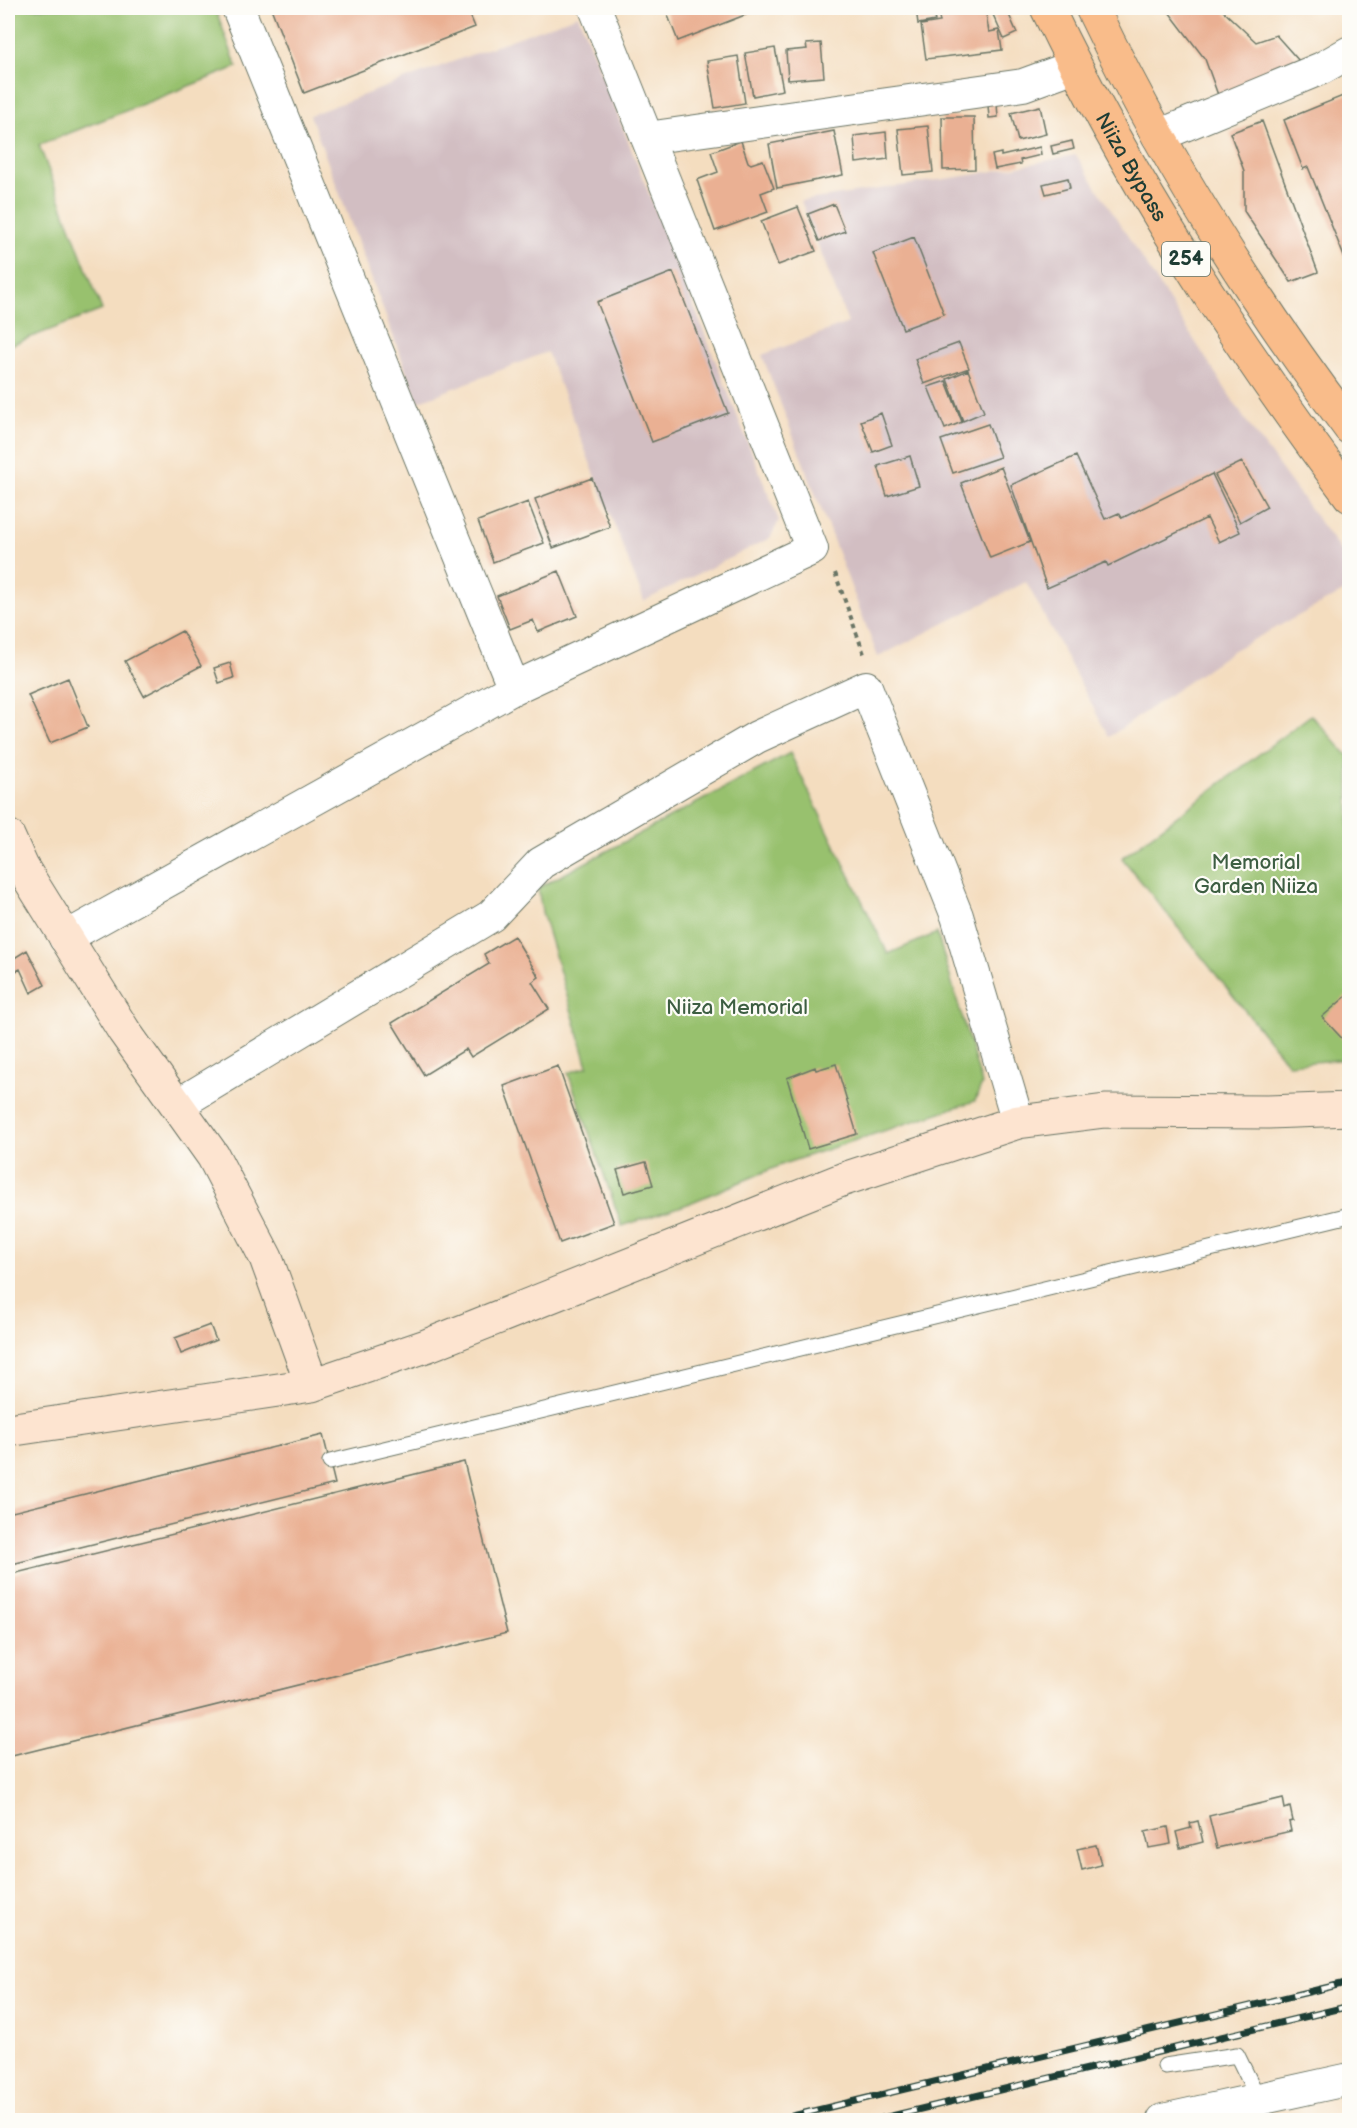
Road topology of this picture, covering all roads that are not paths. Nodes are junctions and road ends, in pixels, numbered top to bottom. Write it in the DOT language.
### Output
graph roads {
  1 [pos="238,8"];
  2 [pos="595,8"];
  3 [pos="1047,8"];
  4 [pos="1092,8"];
  5 [pos="1350,52"];
  6 [pos="1075,66"];
  7 [pos="1158,136"];
  8 [pos="647,138"];
  9 [pos="1350,428"];
  10 [pos="1350,496"];
  11 [pos="514,688"];
  12 [pos="8,836"];
  13 [pos="15,870"];
  14 [pos="65,938"];
  15 [pos="179,1104"];
  16 [pos="1350,1108"];
  17 [pos="1018,1122"];
  18 [pos="1350,1215"];
  19 [pos="312,1384"];
  20 [pos="8,1430"];
  21 [pos="330,1462"];
  22 [pos="1164,2067"];
  23 [pos="1350,2079"];
  24 [pos="1258,2098"];
  25 [pos="1163,2121"];
  1 -- 11 [label="street"];
  2 -- 8 [label="street"];
  3 -- 6 [label="highway, Niiza Bypass / 254"];
  4 -- 7 [label="highway, Niiza Bypass / 254"];
  5 -- 7 [label="street"];
  6 -- 8 [label="street"];
  6 -- 10 [label="highway, Niiza Bypass / 254"];
  7 -- 9 [label="highway, Niiza Bypass / 254"];
  8 -- 11 [label="street"];
  11 -- 14 [label="street"];
  12 -- 13 [label="street"];
  13 -- 14 [label="street"];
  14 -- 15 [label="street"];
  15 -- 17 [label="street"];
  15 -- 19 [label="street"];
  16 -- 17 [label="street"];
  17 -- 19 [label="street"];
  18 -- 21 [label="lane"];
  19 -- 20 [label="street"];
  22 -- 24 [label="lane"];
  23 -- 24 [label="street"];
  24 -- 25 [label="street"];
}
